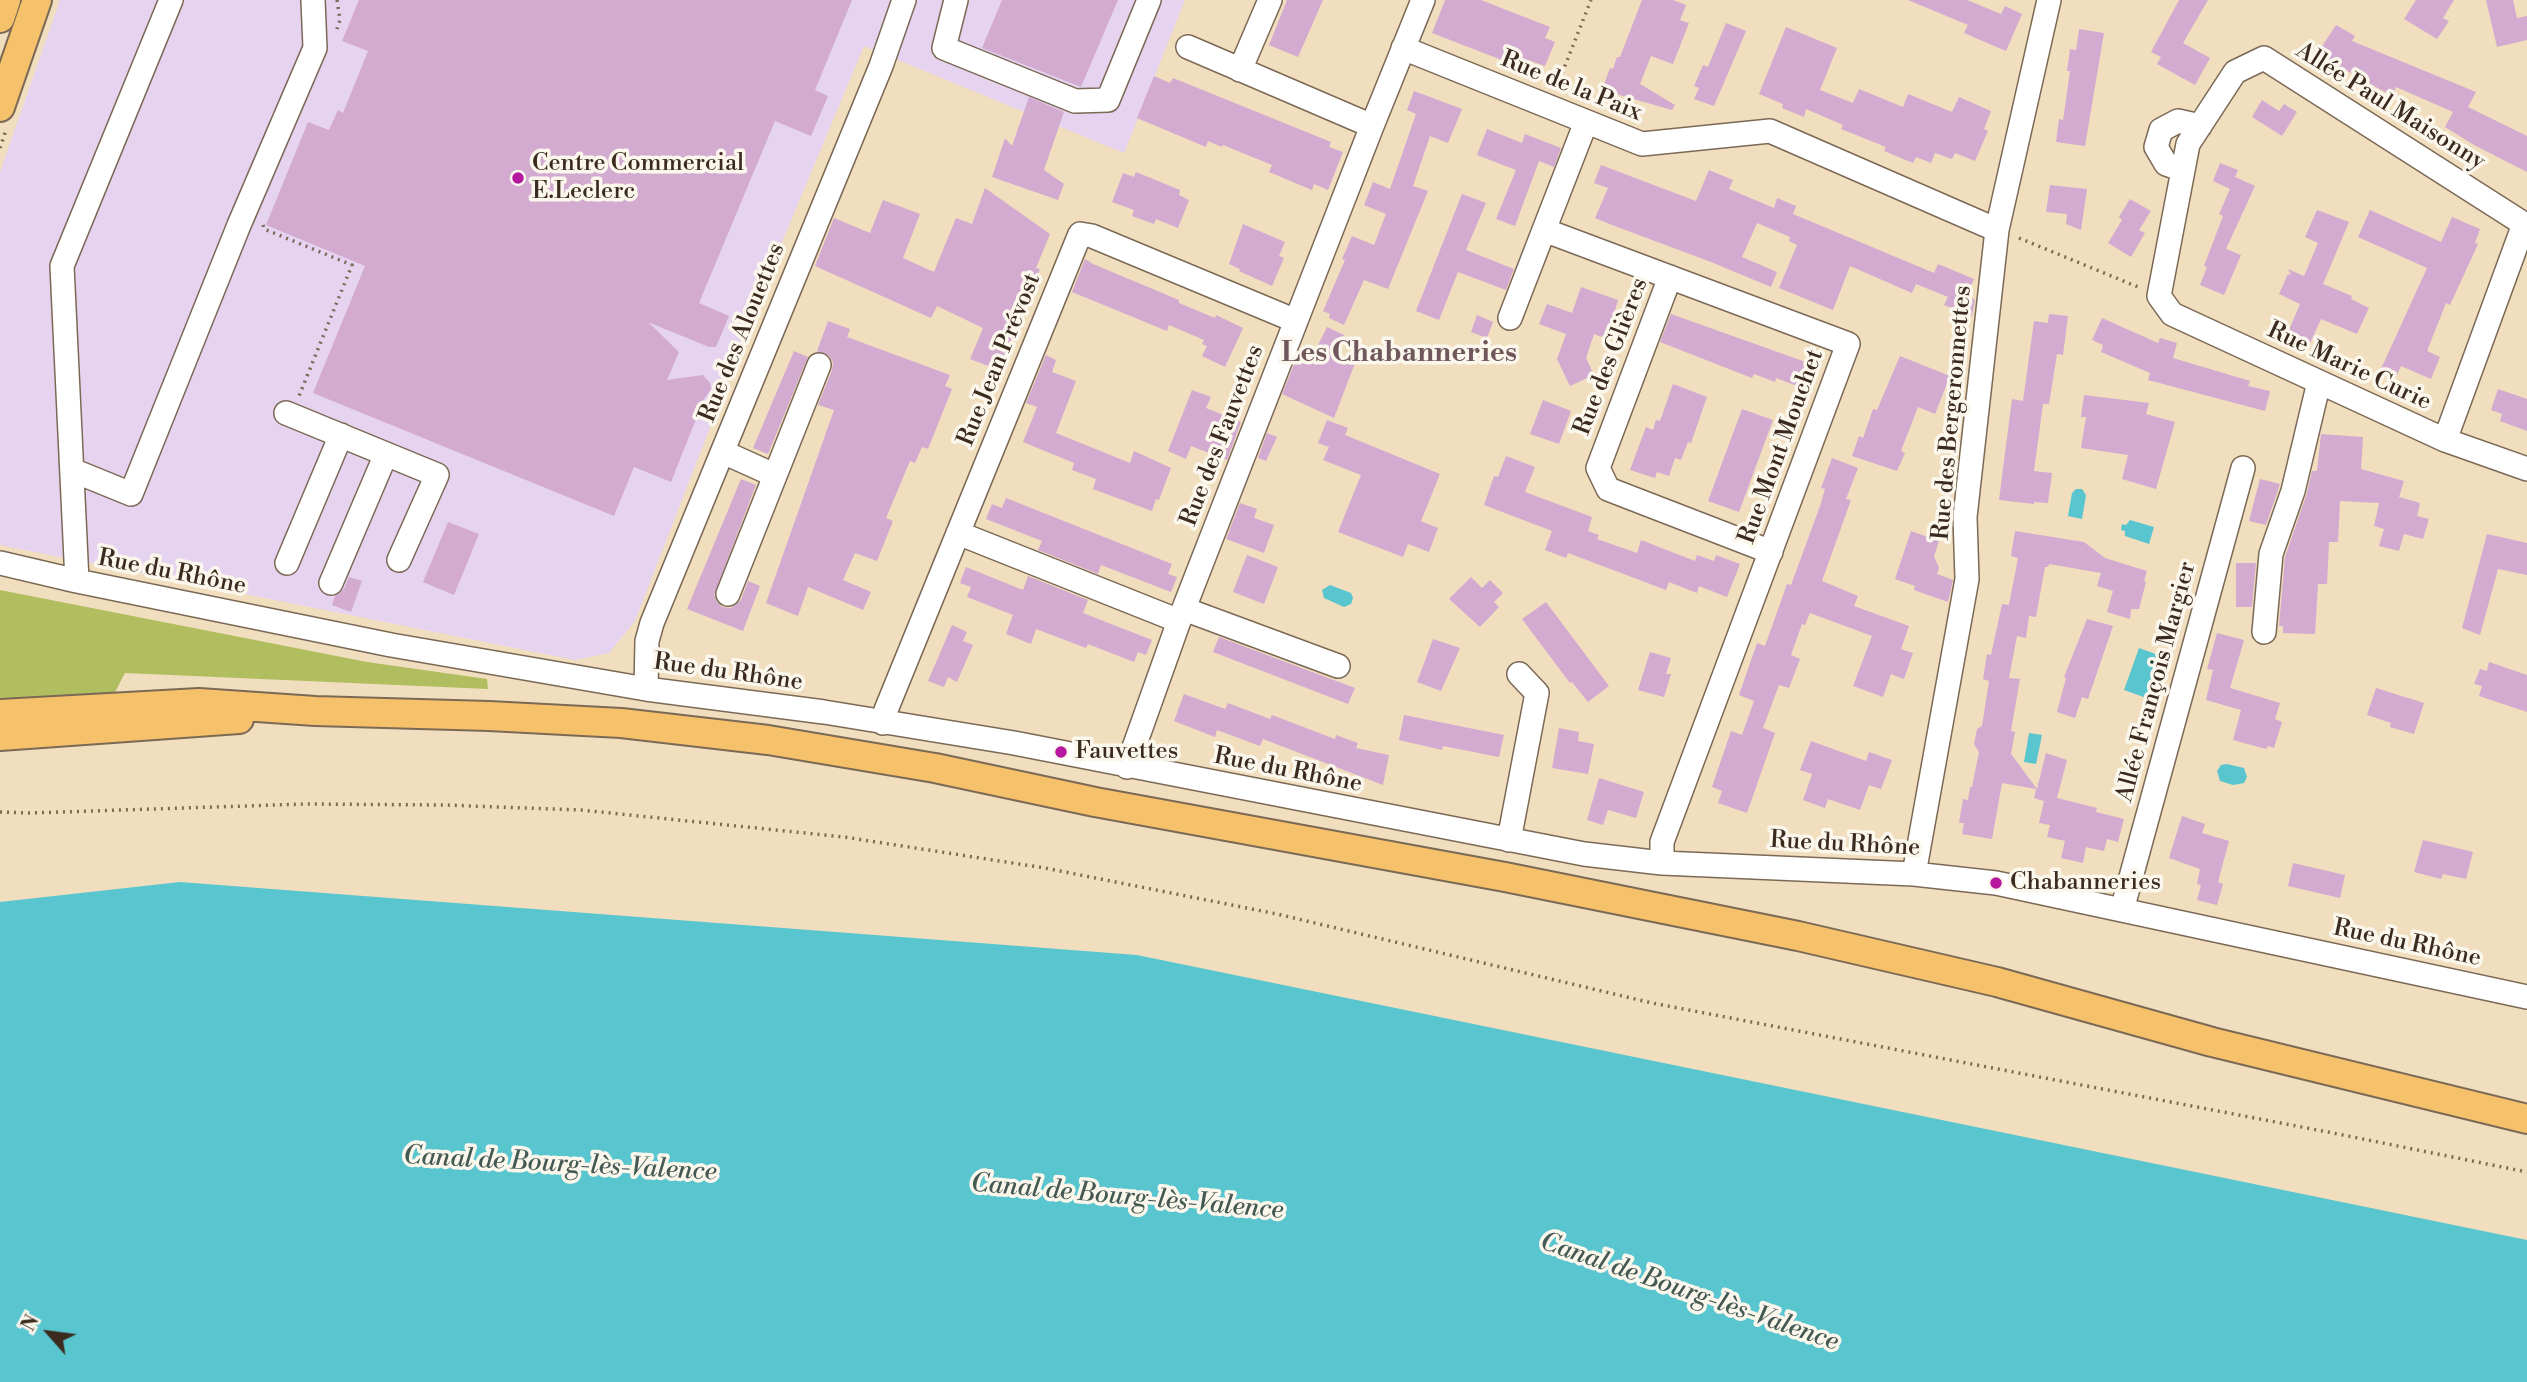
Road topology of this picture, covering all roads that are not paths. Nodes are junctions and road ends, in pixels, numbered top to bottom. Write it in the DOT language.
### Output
graph roads {
  1 [pos="6,0"];
  2 [pos="37,0"];
  3 [pos="171,0"];
  4 [pos="313,0"];
  5 [pos="904,0"];
  6 [pos="956,0"];
  7 [pos="1149,0"];
  8 [pos="1270,0"];
  9 [pos="1423,0"];
  10 [pos="2049,0"];
  11 [pos="0,18"];
  12 [pos="1188,47"];
  13 [pos="1404,48"];
  14 [pos="1240,70"];
  15 [pos="0,107"];
  16 [pos="1586,122"];
  17 [pos="1372,126"];
  18 [pos="2200,126"];
  19 [pos="2183,170"];
  20 [pos="1544,230"];
  21 [pos="1997,230"];
  22 [pos="1670,277"];
  23 [pos="2159,296"];
  24 [pos="1510,318"];
  25 [pos="1296,321"];
  26 [pos="819,365"];
  27 [pos="2319,382"];
  28 [pos="289,405"];
  29 [pos="341,435"];
  30 [pos="2445,440"];
  31 [pos="723,452"];
  32 [pos="386,454"];
  33 [pos="2243,468"];
  34 [pos="2527,469"];
  35 [pos="72,470"];
  36 [pos="774,475"];
  37 [pos="958,533"];
  38 [pos="1771,552"];
  39 [pos="398,560"];
  40 [pos="0,563"];
  41 [pos="287,564"];
  42 [pos="77,581"];
  43 [pos="331,583"];
  44 [pos="727,594"];
  45 [pos="1181,615"];
  46 [pos="2264,632"];
  47 [pos="1338,666"];
  48 [pos="1519,674"];
  49 [pos="646,688"];
  50 [pos="315,711"];
  51 [pos="0,714"];
  52 [pos="883,723"];
  53 [pos="0,736"];
  54 [pos="1127,766"];
  55 [pos="1509,840"];
  56 [pos="1662,863"];
  57 [pos="1914,874"];
  58 [pos="2122,910"];
  59 [pos="2527,997"];
  60 [pos="2527,1119"];
  1 -- 11 [label="main road"];
  2 -- 15 [label="main road"];
  3 -- 35 [label="street"];
  4 -- 35 [label="street"];
  5 -- 31 [label="street, Rue des Alouettes"];
  6 -- 7 [label="street"];
  8 -- 14 [label="street"];
  9 -- 13 [label="street, Rue des Fauvettes"];
  10 -- 21 [label="street, Rue des Bergeronnettes"];
  12 -- 14 [label="street"];
  13 -- 16 [label="street, Rue de la Paix"];
  13 -- 17 [label="street, Rue des Fauvettes"];
  14 -- 17 [label="street"];
  16 -- 20 [label="street"];
  16 -- 21 [label="street, Rue de la Paix"];
  17 -- 25 [label="street, Rue des Fauvettes"];
  18 -- 19 [label="street, Allée Paul Maisonny"];
  18 -- 19 [label="street"];
  18 -- 30 [label="street, Allée Paul Maisonny"];
  19 -- 23 [label="street, Allée Paul Maisonny"];
  20 -- 22 [label="street, Rue Mont Mouchet"];
  20 -- 24 [label="street"];
  21 -- 57 [label="street, Rue des Bergeronnettes"];
  22 -- 38 [label="street, Rue des Glières"];
  22 -- 38 [label="street, Rue Mont Mouchet"];
  23 -- 27 [label="street, Rue Marie Curie"];
  25 -- 37 [label="street, Rue Jean Prévost"];
  25 -- 45 [label="street, Rue des Fauvettes"];
  26 -- 36 [label="street"];
  27 -- 30 [label="street, Rue Marie Curie"];
  27 -- 46 [label="street"];
  28 -- 29 [label="street"];
  29 -- 32 [label="street"];
  29 -- 41 [label="street"];
  30 -- 34 [label="street, Rue Marie Curie"];
  31 -- 36 [label="street"];
  31 -- 49 [label="street, Rue des Alouettes"];
  32 -- 39 [label="street"];
  32 -- 43 [label="street"];
  33 -- 58 [label="street, Allée François Margier"];
  35 -- 42 [label="street"];
  36 -- 44 [label="street"];
  37 -- 45 [label="street"];
  37 -- 52 [label="street, Rue Jean Prévost"];
  38 -- 56 [label="street, Rue Mont Mouchet"];
  40 -- 42 [label="street, Rue du Rhône"];
  42 -- 49 [label="street, Rue du Rhône"];
  45 -- 47 [label="street"];
  45 -- 54 [label="street, Rue des Fauvettes"];
  48 -- 55 [label="street"];
  49 -- 52 [label="street, Rue du Rhône"];
  50 -- 51 [label="main road"];
  50 -- 53 [label="main road"];
  50 -- 60 [label="main road"];
  52 -- 54 [label="street, Rue du Rhône"];
  54 -- 55 [label="street, Rue du Rhône"];
  55 -- 56 [label="street, Rue du Rhône"];
  56 -- 57 [label="street, Rue du Rhône"];
  57 -- 58 [label="street, Rue du Rhône"];
  58 -- 59 [label="street, Rue du Rhône"];
}
